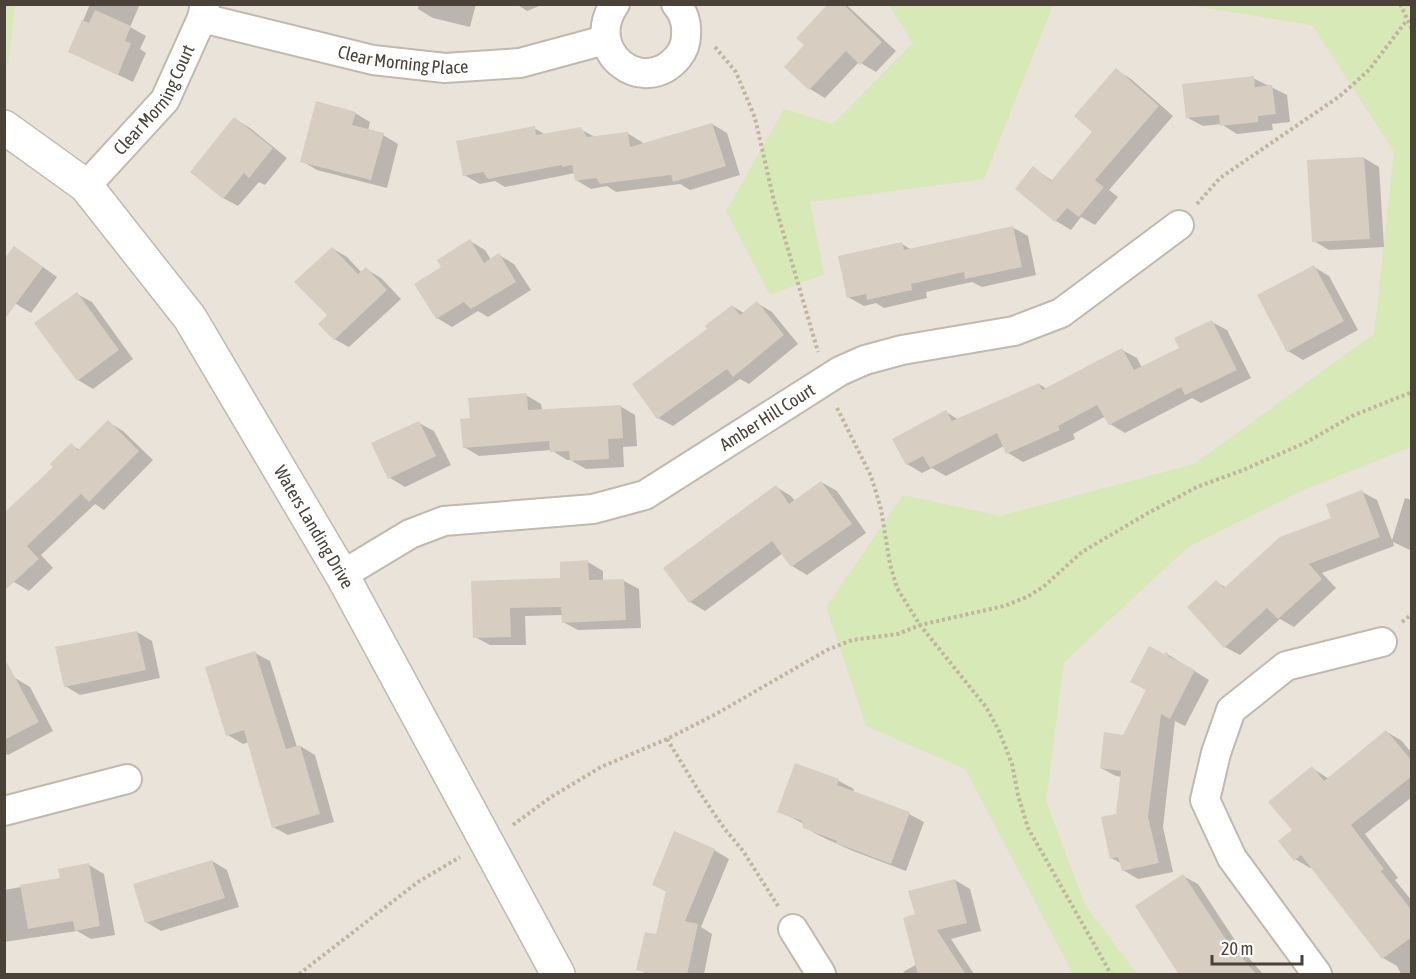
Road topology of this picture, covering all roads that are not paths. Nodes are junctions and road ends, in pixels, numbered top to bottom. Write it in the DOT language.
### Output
graph roads {
  1 [pos="615,4"];
  2 [pos="676,4"];
  3 [pos="204,11"];
  4 [pos="605,40"];
  5 [pos="4,127"];
  6 [pos="86,186"];
  7 [pos="1179,225"];
  8 [pos="342,575"];
  9 [pos="1382,642"];
  10 [pos="128,779"];
  11 [pos="4,811"];
  12 [pos="793,929"];
  13 [pos="558,975"];
  14 [pos="821,975"];
  15 [pos="1317,975"];
  1 -- 4 [label="street"];
  2 -- 4 [label="street"];
  3 -- 4 [label="street, Clear Morning Place"];
  3 -- 6 [label="street, Clear Morning Court"];
  5 -- 6 [label="street, Waters Landing Drive"];
  6 -- 8 [label="street, Waters Landing Drive"];
  7 -- 8 [label="street, Amber Hill Court"];
  8 -- 13 [label="street, Waters Landing Drive"];
  9 -- 15 [label="street"];
  10 -- 11 [label="street"];
  12 -- 14 [label="street"];
}
